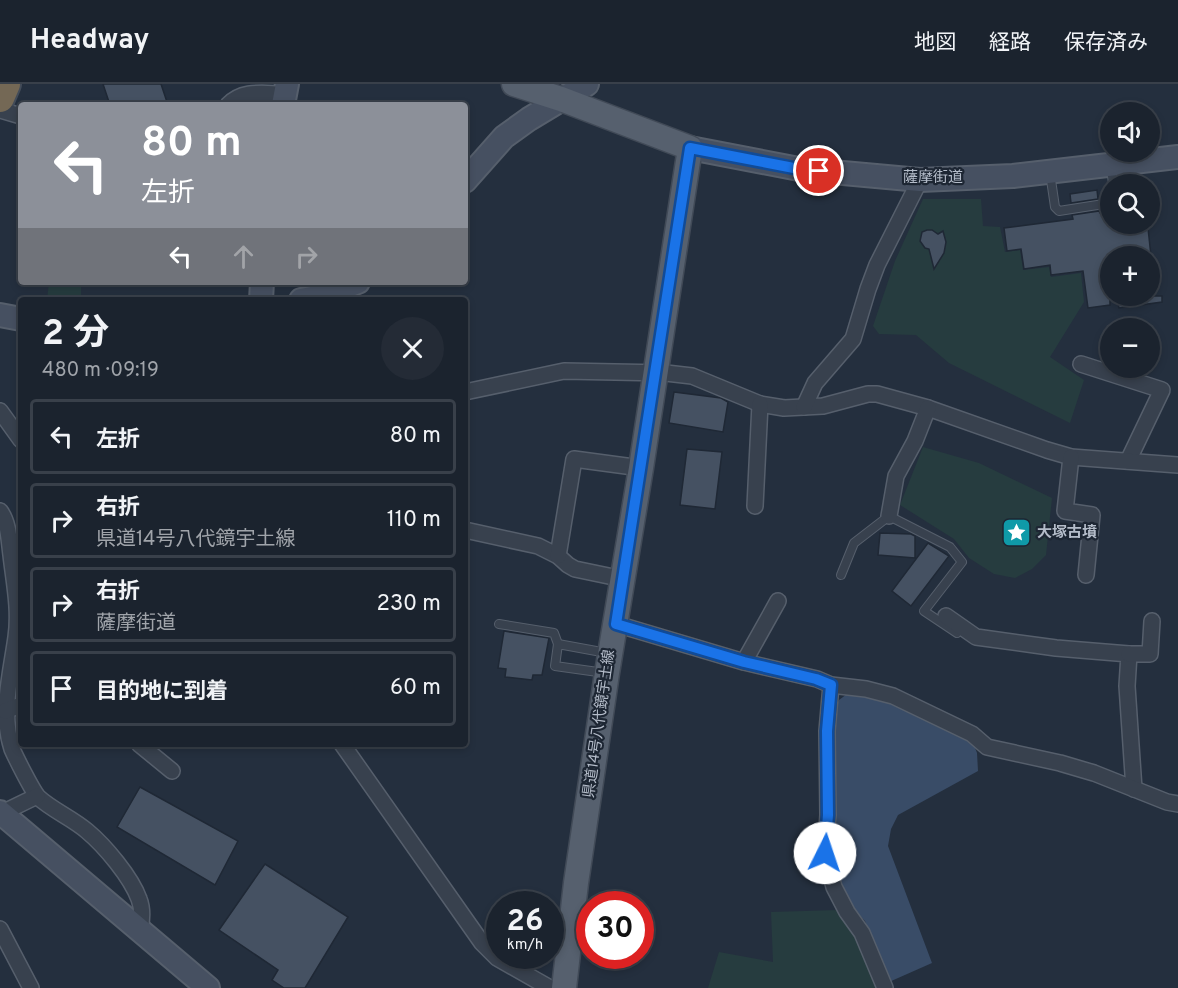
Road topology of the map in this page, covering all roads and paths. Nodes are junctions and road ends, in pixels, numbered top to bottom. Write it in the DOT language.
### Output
graph roads {
  1 [pos="6,84"];
  2 [pos="514,84"];
  3 [pos="587,84"];
  4 [pos="285,97"];
  5 [pos="0,98"];
  6 [pos="561,99"];
  7 [pos="231,102"];
  8 [pos="0,110"];
  9 [pos="18,115"];
  10 [pos="690,148"];
  11 [pos="1178,157"];
  12 [pos="1050,172"];
  13 [pos="1112,174"];
  14 [pos="468,179"];
  15 [pos="920,180"];
  16 [pos="1100,205"];
  17 [pos="350,285"];
  18 [pos="317,297"];
  19 [pos="0,315"];
  20 [pos="18,318"];
  21 [pos="1081,364"];
  22 [pos="654,372"];
  23 [pos="468,391"];
  24 [pos="759,404"];
  25 [pos="804,407"];
  26 [pos="932,409"];
  27 [pos="0,411"];
  28 [pos="18,436"];
  29 [pos="921,443"];
  30 [pos="1071,457"];
  31 [pos="1128,461"];
  32 [pos="1178,465"];
  33 [pos="641,468"];
  34 [pos="754,506"];
  35 [pos="0,511"];
  36 [pos="889,516"];
  37 [pos="468,531"];
  38 [pos="558,556"];
  39 [pos="841,575"];
  40 [pos="1086,575"];
  41 [pos="622,579"];
  42 [pos="18,596"];
  43 [pos="778,601"];
  44 [pos="18,613"];
  45 [pos="946,616"];
  46 [pos="1152,621"];
  47 [pos="499,624"];
  48 [pos="616,624"];
  49 [pos="964,637"];
  50 [pos="558,644"];
  51 [pos="1129,654"];
  52 [pos="744,662"];
  53 [pos="608,663"];
  54 [pos="831,685"];
  55 [pos="18,706"];
  56 [pos="5,711"];
  57 [pos="143,747"];
  58 [pos="344,747"];
  59 [pos="172,771"];
  60 [pos="1134,789"];
  61 [pos="37,796"];
  62 [pos="1178,804"];
  63 [pos="0,813"];
  64 [pos="0,929"];
  65 [pos="140,930"];
  66 [pos="195,984"];
  67 [pos="563,987"];
  68 [pos="31,988"];
  69 [pos="885,988"];
  1 -- 5 [label="highway"];
  2 -- 6 [label="main road"];
  3 -- 6 [label="street"];
  4 -- 7 [label="street"];
  6 -- 10 [label="main road"];
  6 -- 14 [label="street"];
  8 -- 9 [label="street"];
  10 -- 15 [label="street, 薩摩街道"];
  10 -- 22 [label="main road, 県道14号八代鏡宇土線"];
  11 -- 13 [label="street, 薩摩街道"];
  12 -- 13 [label="street, 薩摩街道"];
  12 -- 15 [label="street, 薩摩街道"];
  12 -- 16 [label="lane"];
  15 -- 25 [label="street"];
  17 -- 18 [label="street"];
  19 -- 20 [label="street"];
  21 -- 31 [label="street"];
  22 -- 23 [label="street"];
  22 -- 24 [label="street"];
  22 -- 33 [label="main road, 県道14号八代鏡宇土線"];
  24 -- 25 [label="street"];
  24 -- 34 [label="street"];
  25 -- 26 [label="street"];
  26 -- 29 [label="lane"];
  26 -- 30 [label="street"];
  26 -- 36 [label="street"];
  27 -- 28 [label="street"];
  30 -- 31 [label="street"];
  30 -- 40 [label="street"];
  31 -- 32 [label="street"];
  33 -- 38 [label="street"];
  33 -- 41 [label="main road, 県道14号八代鏡宇土線"];
  35 -- 42 [label="street"];
  36 -- 39 [label="lane"];
  36 -- 49 [label="lane"];
  37 -- 38 [label="street"];
  38 -- 41 [label="street"];
  41 -- 48 [label="main road, 県道14号八代鏡宇土線"];
  43 -- 52 [label="street"];
  44 -- 56 [label="street"];
  45 -- 51 [label="street"];
  46 -- 51 [label="street"];
  47 -- 50 [label="lane"];
  48 -- 52 [label="street"];
  48 -- 53 [label="main road, 県道14号八代鏡宇土線"];
  50 -- 53 [label="lane"];
  50 -- 53 [label="lane"];
  51 -- 60 [label="street"];
  52 -- 54 [label="street"];
  53 -- 67 [label="main road, 県道14号八代鏡宇土線"];
  54 -- 60 [label="street"];
  54 -- 69 [label="street"];
  55 -- 56 [label="street"];
  56 -- 61 [label="street"];
  57 -- 59 [label="street"];
  58 -- 67 [label="street"];
  60 -- 62 [label="street"];
  61 -- 63 [label="street"];
  61 -- 65 [label="street"];
  63 -- 65 [label="street"];
  64 -- 68 [label="street"];
  65 -- 66 [label="street"];
}
